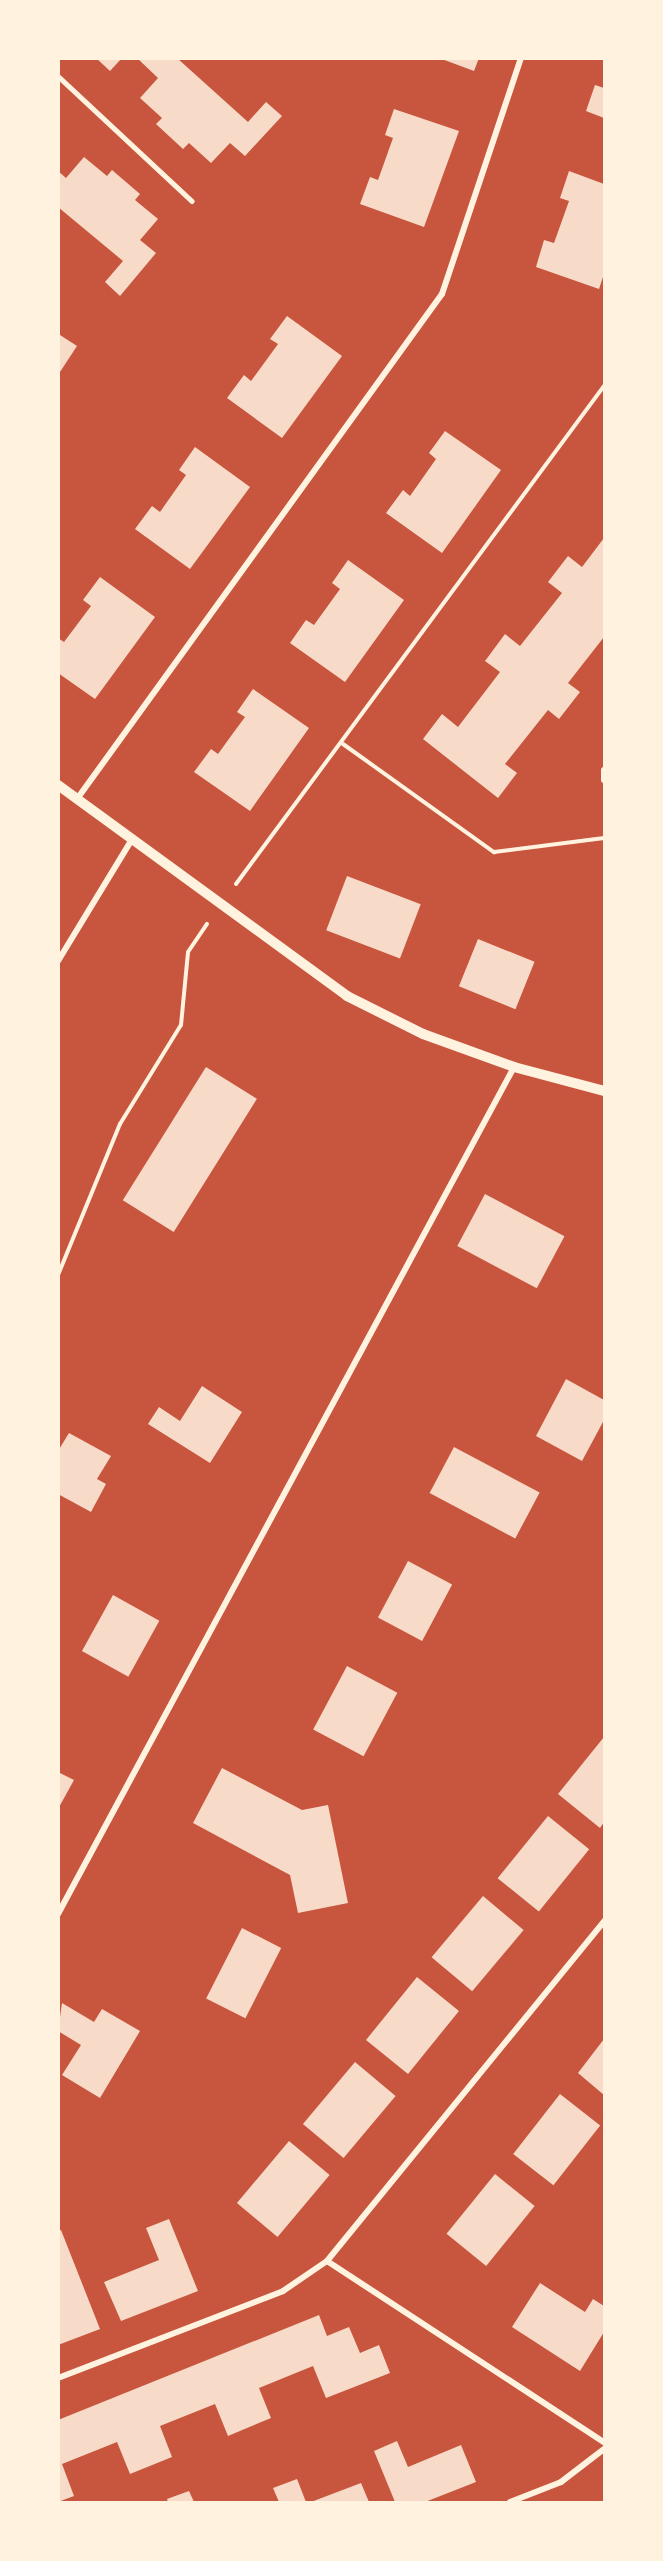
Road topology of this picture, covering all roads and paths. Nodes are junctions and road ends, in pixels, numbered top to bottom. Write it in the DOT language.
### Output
graph roads {
  1 [pos="521,58"];
  2 [pos="58,76"];
  3 [pos="192,201"];
  4 [pos="604,386"];
  5 [pos="343,744"];
  6 [pos="604,770"];
  7 [pos="604,780"];
  8 [pos="58,785"];
  9 [pos="77,799"];
  10 [pos="604,838"];
  11 [pos="131,841"];
  12 [pos="219,906"];
  13 [pos="58,961"];
  14 [pos="514,1067"];
  15 [pos="604,1091"];
  16 [pos="58,1275"];
  17 [pos="58,1914"];
  18 [pos="604,1921"];
  19 [pos="327,2261"];
  20 [pos="58,2378"];
  21 [pos="604,2442"];
  22 [pos="604,2449"];
  23 [pos="510,2502"];
  1 -- 9 [label="street"];
  2 -- 3 [label="lane"];
  4 -- 5 [label="path"];
  5 -- 10 [label="path"];
  5 -- 12 [label="path"];
  6 -- 7 [label="street"];
  8 -- 9 [label="street"];
  9 -- 11 [label="street"];
  11 -- 12 [label="street"];
  11 -- 13 [label="street"];
  12 -- 14 [label="street"];
  12 -- 16 [label="path"];
  14 -- 15 [label="street"];
  14 -- 17 [label="street"];
  18 -- 19 [label="street"];
  19 -- 20 [label="street"];
  19 -- 21 [label="street"];
  22 -- 23 [label="street"];
}
